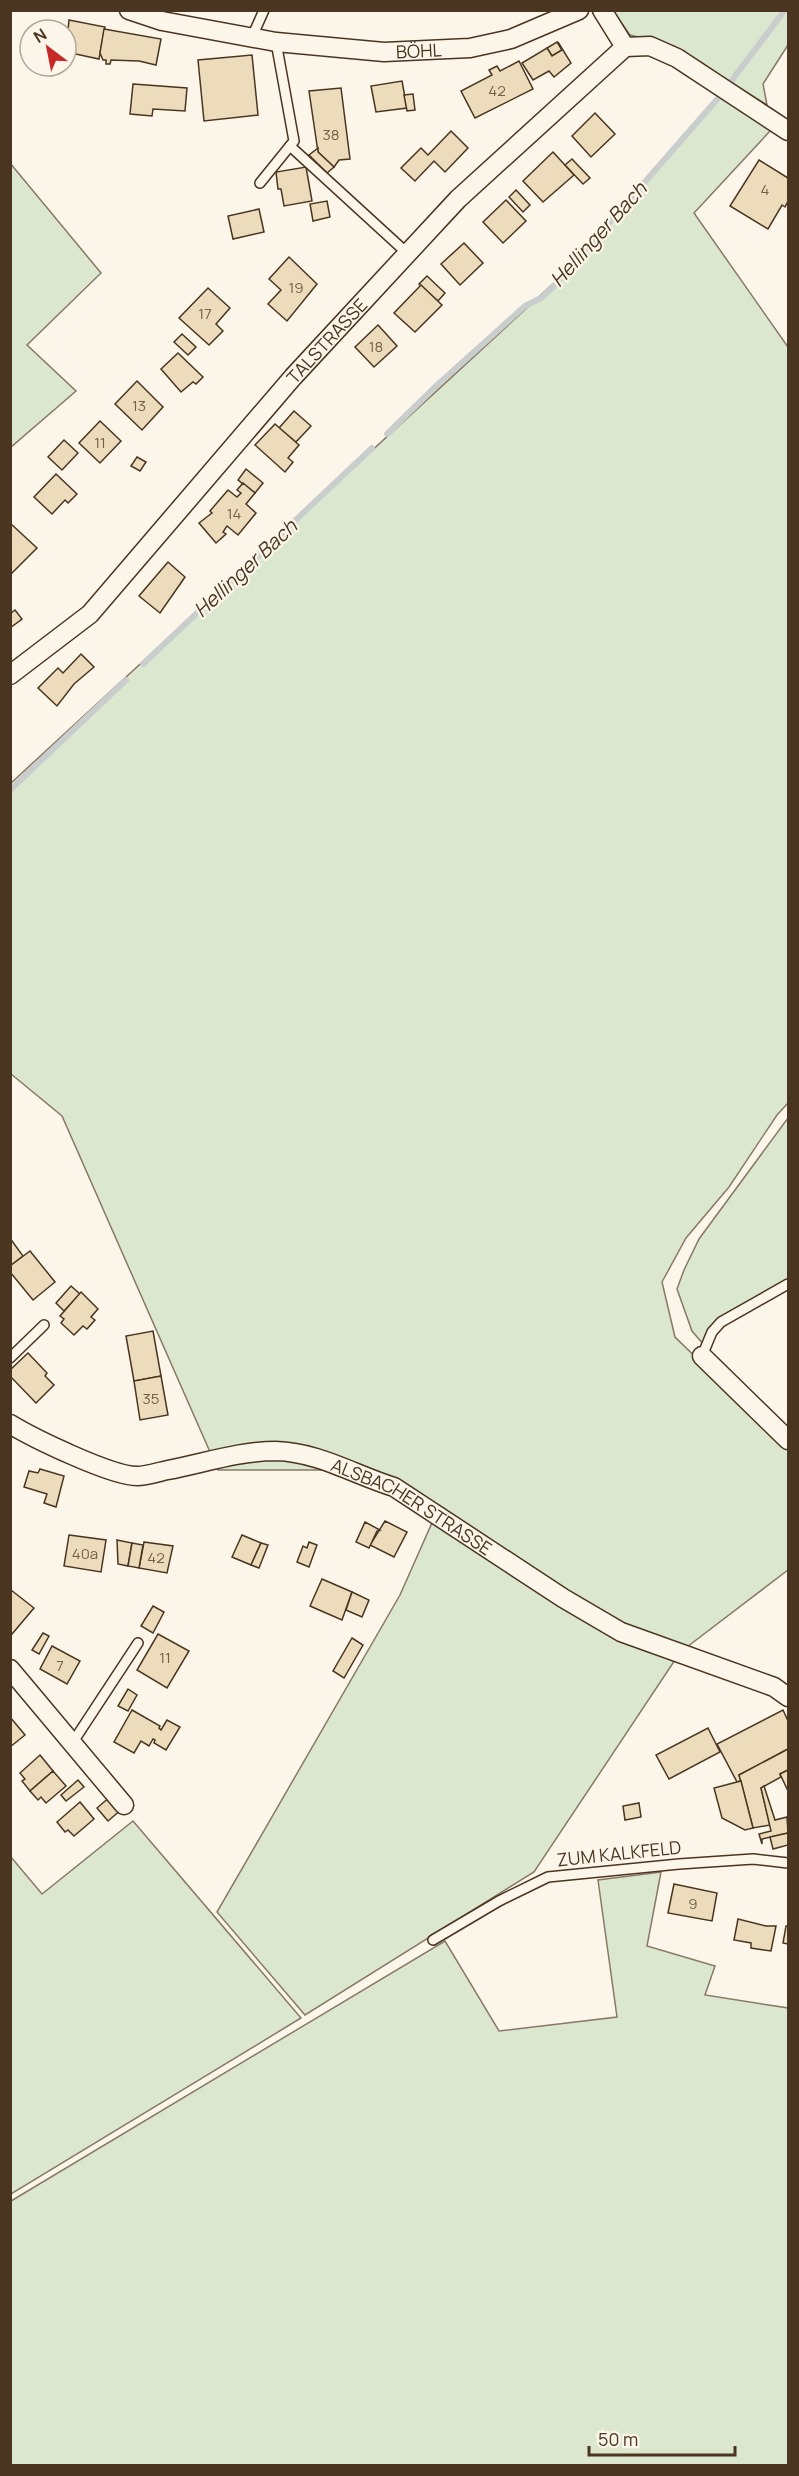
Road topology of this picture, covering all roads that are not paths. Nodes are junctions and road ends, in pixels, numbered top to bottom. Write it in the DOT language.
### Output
graph roads {
  1 [pos="129,10"];
  2 [pos="264,10"];
  3 [pos="579,10"];
  4 [pos="602,10"];
  5 [pos="252,37"];
  6 [pos="276,42"];
  7 [pos="625,47"];
  8 [pos="789,130"];
  9 [pos="291,146"];
  10 [pos="260,183"];
  11 [pos="408,254"];
  12 [pos="10,675"];
  13 [pos="789,1284"];
  14 [pos="44,1325"];
  15 [pos="702,1356"];
  16 [pos="10,1358"];
  17 [pos="10,1424"];
  18 [pos="19,1436"];
  19 [pos="789,1440"];
  20 [pos="138,1643"];
  21 [pos="10,1669"];
  22 [pos="789,1697"];
  23 [pos="73,1742"];
  24 [pos="124,1805"];
  25 [pos="789,1863"];
  26 [pos="433,1940"];
  1 -- 5 [label="street, BÖHL"];
  2 -- 5 [label="lane"];
  3 -- 6 [label="street, BÖHL"];
  4 -- 7 [label="street"];
  5 -- 6 [label="street, BÖHL"];
  6 -- 9 [label="lane"];
  7 -- 8 [label="street"];
  7 -- 11 [label="street, TALSTRASSE"];
  9 -- 10 [label="lane"];
  9 -- 11 [label="lane"];
  11 -- 12 [label="street, TALSTRASSE"];
  13 -- 15 [label="lane"];
  14 -- 16 [label="lane"];
  15 -- 19 [label="street"];
  17 -- 18 [label="street, ALSBACHER STRASSE"];
  18 -- 22 [label="street, ALSBACHER STRASSE"];
  20 -- 23 [label="lane"];
  21 -- 23 [label="street"];
  23 -- 24 [label="street"];
  25 -- 26 [label="lane, ZUM KALKFELD"];
}
